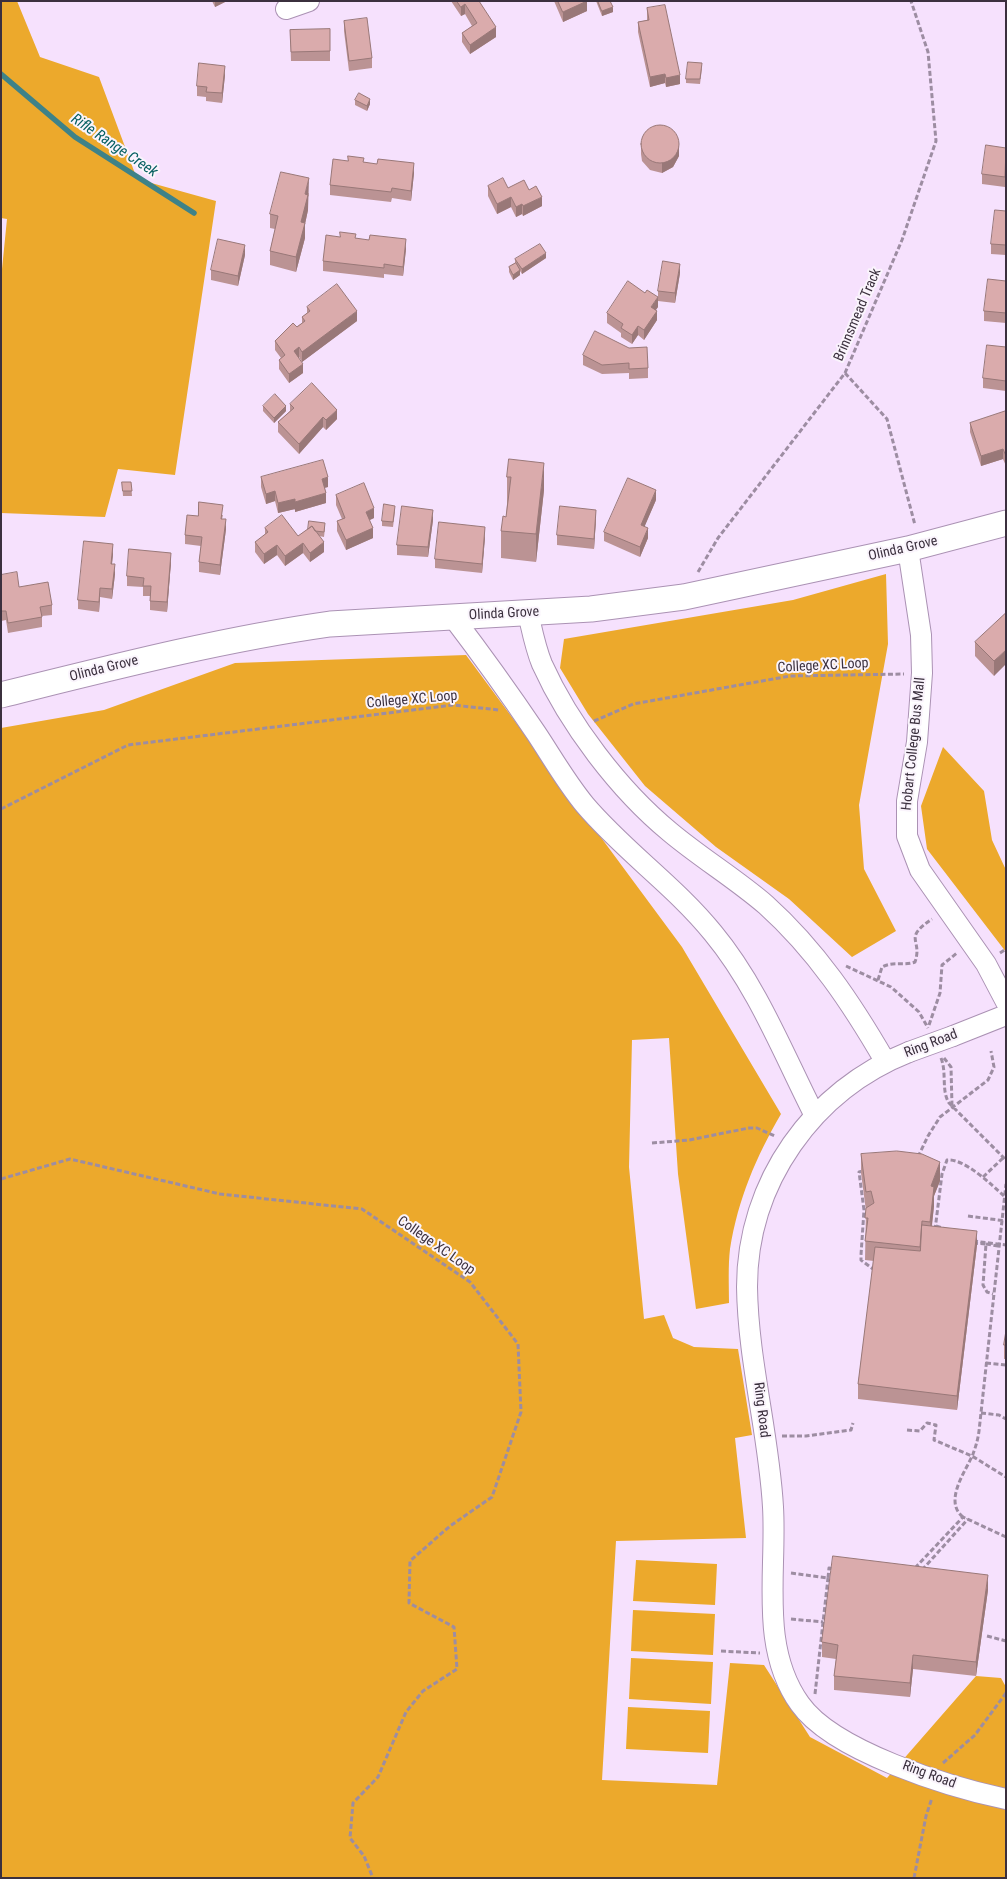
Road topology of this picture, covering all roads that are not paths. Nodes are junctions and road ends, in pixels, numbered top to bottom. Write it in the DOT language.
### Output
graph roads {
  1 [pos="309,1"];
  2 [pos="286,8"];
  3 [pos="1006,523"];
  4 [pos="914,547"];
  5 [pos="528,613"];
  6 [pos="452,616"];
  7 [pos="1,694"];
  8 [pos="1006,1002"];
  9 [pos="1006,1015"];
  10 [pos="885,1061"];
  11 [pos="814,1114"];
  12 [pos="1006,1799"];
  1 -- 2 [label="street"];
  3 -- 4 [label="main road, Olinda Grove"];
  4 -- 5 [label="main road, Olinda Grove"];
  4 -- 8 [label="street, Hobart College Bus Mall"];
  5 -- 6 [label="main road, Olinda Grove"];
  5 -- 10 [label="street"];
  6 -- 7 [label="main road, Olinda Grove"];
  6 -- 11 [label="street"];
  9 -- 10 [label="street, Ring Road, bridge"];
  10 -- 11 [label="street, Ring Road"];
  11 -- 12 [label="street, Ring Road"];
}
